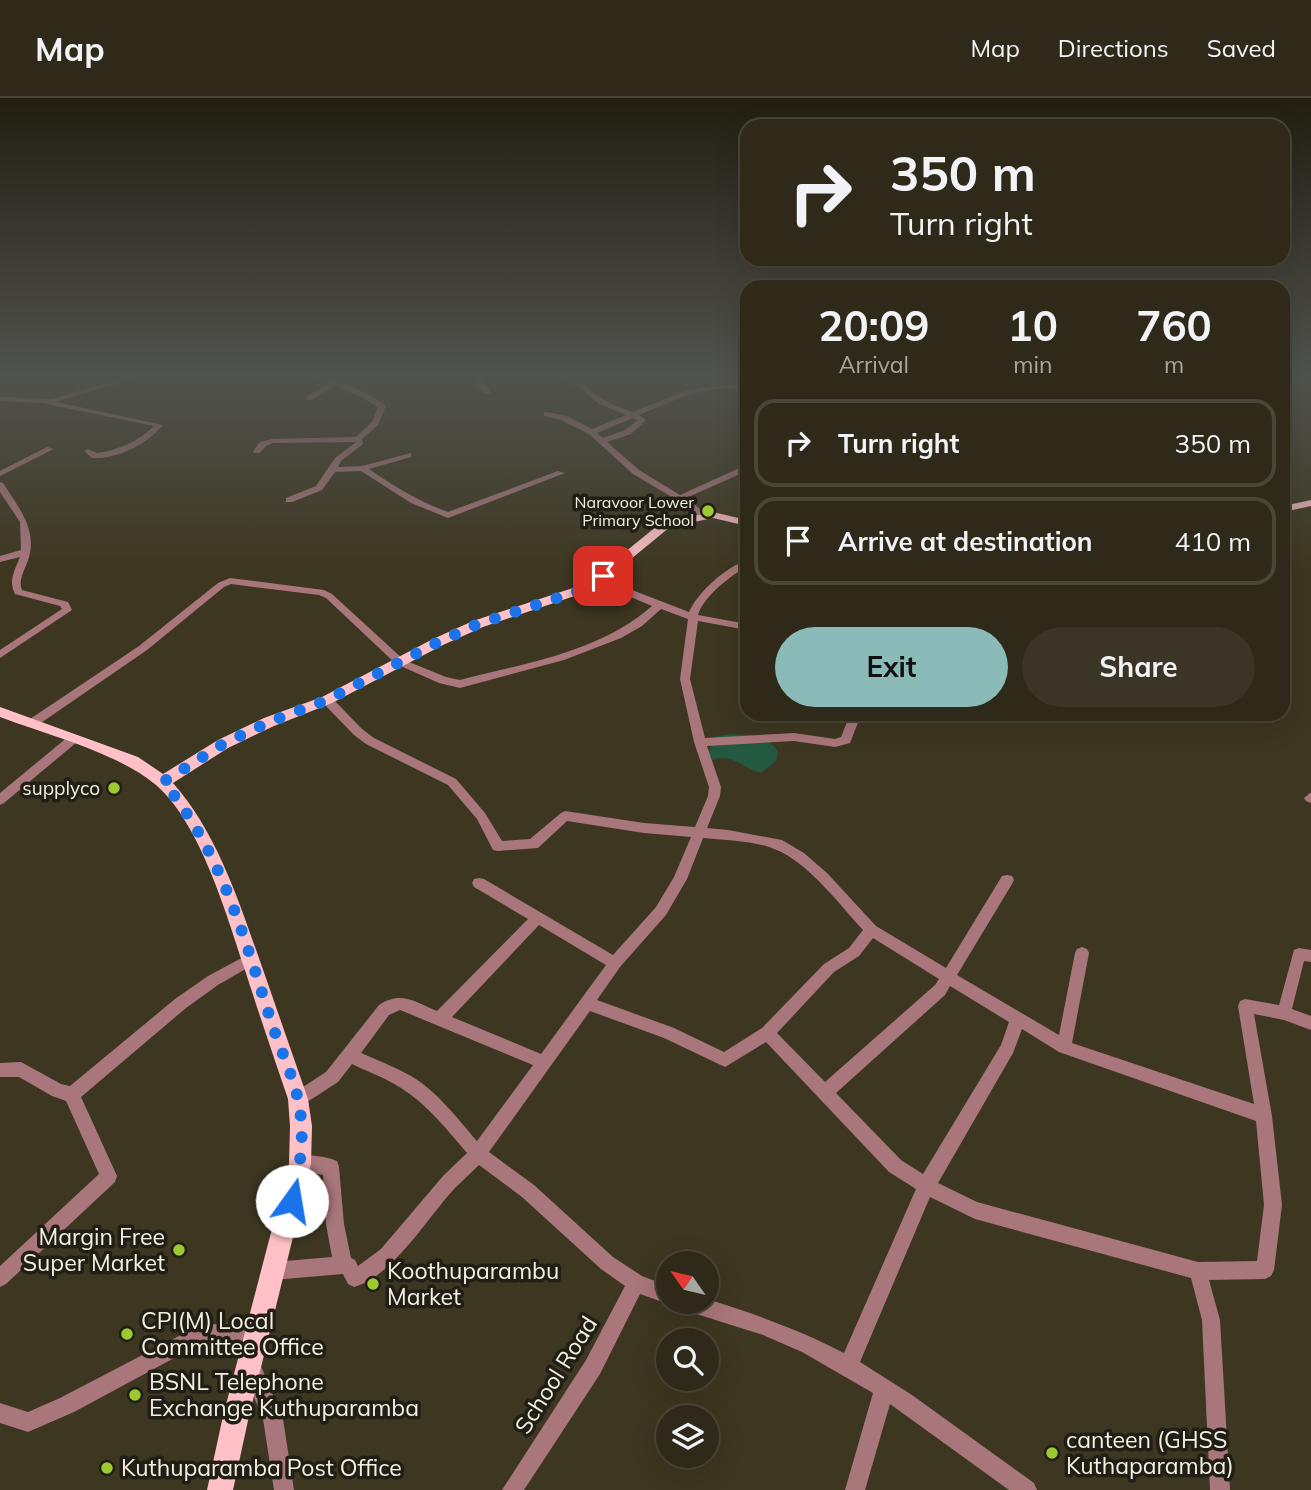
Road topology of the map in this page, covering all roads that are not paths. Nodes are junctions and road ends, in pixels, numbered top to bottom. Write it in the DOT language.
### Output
graph roads {
  1 [pos="140,440"];
  2 [pos="317,440"];
  3 [pos="359,440"];
  4 [pos="602,440"];
  5 [pos="50,449"];
  6 [pos="88,451"];
  7 [pos="257,451"];
  8 [pos="408,455"];
  9 [pos="363,467"];
  10 [pos="332,470"];
  11 [pos="740,471"];
  12 [pos="561,473"];
  13 [pos="0,474"];
  14 [pos="1,491"];
  15 [pos="680,498"];
  16 [pos="289,500"];
  17 [pos="1311,503"];
  18 [pos="1290,508"];
  19 [pos="705,516"];
  20 [pos="740,521"];
  21 [pos="26,552"];
  22 [pos="0,559"];
  23 [pos="740,567"];
  24 [pos="603,582"];
  25 [pos="659,605"];
  26 [pos="693,617"];
  27 [pos="740,626"];
  28 [pos="0,655"];
  29 [pos="400,662"];
  30 [pos="327,700"];
  31 [pos="0,712"];
  32 [pos="853,721"];
  33 [pos="31,724"];
  34 [pos="73,739"];
  35 [pos="700,742"];
  36 [pos="163,782"];
  37 [pos="0,800"];
  38 [pos="701,832"];
  39 [pos="1007,880"];
  40 [pos="479,883"];
  41 [pos="536,919"];
  42 [pos="871,930"];
  43 [pos="1082,953"];
  44 [pos="1311,956"];
  45 [pos="251,959"];
  46 [pos="615,964"];
  47 [pos="948,978"];
  48 [pos="587,1003"];
  49 [pos="1284,1013"];
  50 [pos="440,1018"];
  51 [pos="1017,1020"];
  52 [pos="1311,1023"];
  53 [pos="767,1033"];
  54 [pos="1064,1047"];
  55 [pos="350,1055"];
  56 [pos="544,1062"];
  57 [pos="0,1070"];
  58 [pos="824,1093"];
  59 [pos="71,1094"];
  60 [pos="298,1100"];
  61 [pos="1264,1116"];
  62 [pos="478,1154"];
  63 [pos="300,1164"];
  64 [pos="926,1186"];
  65 [pos="343,1265"];
  66 [pos="273,1271"];
  67 [pos="1198,1271"];
  68 [pos="0,1278"];
  69 [pos="636,1283"];
  70 [pos="656,1290"];
  71 [pos="719,1312"];
  72 [pos="258,1331"];
  73 [pos="250,1363"];
  74 [pos="848,1367"];
  75 [pos="884,1391"];
  76 [pos="0,1413"];
  77 [pos="220,1490"];
  78 [pos="284,1490"];
  79 [pos="512,1490"];
  80 [pos="855,1490"];
  81 [pos="1027,1490"];
  82 [pos="1220,1490"];
  1 -- 6 [label="street"];
  2 -- 7 [label="street"];
  3 -- 10 [label="street"];
  4 -- 15 [label="street"];
  5 -- 13 [label="street"];
  8 -- 9 [label="street"];
  9 -- 10 [label="street"];
  9 -- 12 [label="street"];
  10 -- 16 [label="street"];
  11 -- 15 [label="street"];
  14 -- 21 [label="street"];
  15 -- 19 [label="street"];
  17 -- 18 [label="main road"];
  19 -- 20 [label="main road"];
  19 -- 24 [label="main road"];
  21 -- 22 [label="street"];
  21 -- 28 [label="street"];
  23 -- 26 [label="street"];
  24 -- 25 [label="street"];
  24 -- 29 [label="main road"];
  25 -- 26 [label="street"];
  25 -- 29 [label="street"];
  26 -- 27 [label="street"];
  26 -- 35 [label="street"];
  29 -- 30 [label="main road"];
  29 -- 33 [label="street"];
  30 -- 36 [label="main road"];
  30 -- 38 [label="street"];
  31 -- 33 [label="main road"];
  32 -- 35 [label="street"];
  33 -- 34 [label="main road"];
  34 -- 36 [label="main road"];
  34 -- 37 [label="street"];
  35 -- 38 [label="street"];
  36 -- 45 [label="main road"];
  38 -- 42 [label="street"];
  38 -- 46 [label="street"];
  39 -- 47 [label="street"];
  40 -- 41 [label="street"];
  41 -- 46 [label="street"];
  41 -- 50 [label="street"];
  42 -- 47 [label="street"];
  42 -- 53 [label="street"];
  43 -- 54 [label="street"];
  44 -- 49 [label="street"];
  45 -- 59 [label="street"];
  45 -- 60 [label="main road"];
  46 -- 48 [label="street"];
  47 -- 51 [label="street"];
  47 -- 58 [label="street"];
  48 -- 53 [label="street"];
  48 -- 56 [label="street"];
  49 -- 52 [label="street"];
  49 -- 61 [label="street"];
  50 -- 55 [label="street"];
  50 -- 56 [label="street"];
  51 -- 54 [label="street"];
  51 -- 64 [label="street"];
  53 -- 58 [label="street"];
  54 -- 61 [label="street"];
  55 -- 60 [label="street"];
  55 -- 62 [label="street"];
  56 -- 62 [label="street"];
  57 -- 59 [label="street"];
  58 -- 64 [label="street"];
  59 -- 68 [label="street"];
  60 -- 63 [label="main road"];
  61 -- 67 [label="street"];
  62 -- 65 [label="street"];
  62 -- 69 [label="street"];
  63 -- 65 [label="street"];
  63 -- 66 [label="main road"];
  64 -- 67 [label="street"];
  64 -- 74 [label="street"];
  65 -- 66 [label="street"];
  66 -- 72 [label="main road"];
  67 -- 82 [label="street"];
  69 -- 70 [label="street"];
  69 -- 79 [label="street, School Road"];
  71 -- 74 [label="street"];
  72 -- 73 [label="main road"];
  72 -- 76 [label="street"];
  73 -- 77 [label="main road"];
  73 -- 78 [label="street"];
  74 -- 75 [label="street"];
  75 -- 80 [label="street"];
  75 -- 81 [label="street"];
}
